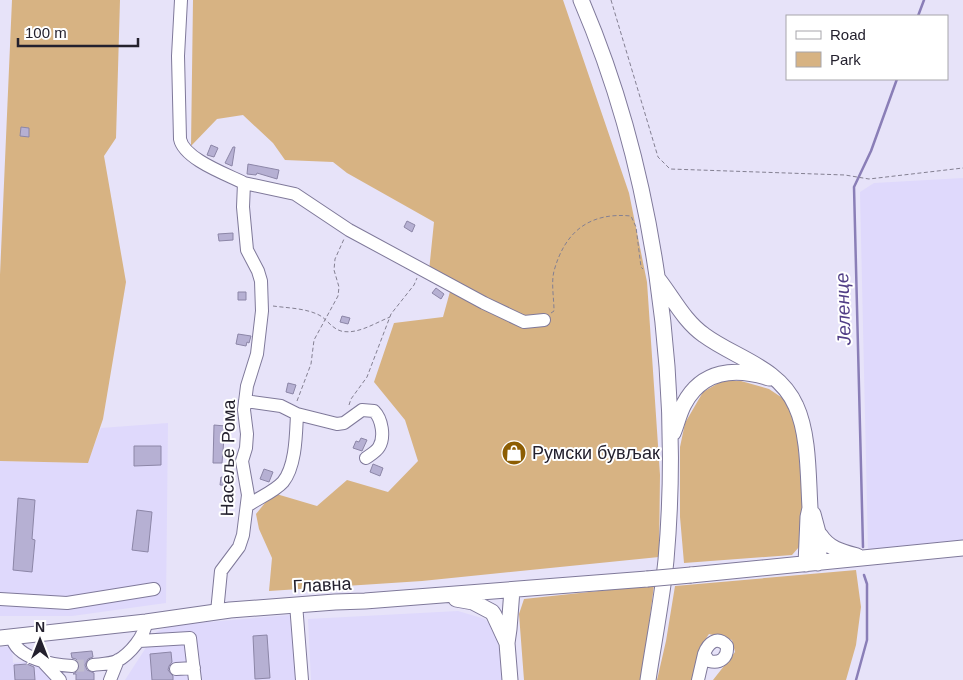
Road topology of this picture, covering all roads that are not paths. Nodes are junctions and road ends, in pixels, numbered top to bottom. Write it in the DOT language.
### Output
graph roads {
  1 [pos="181,0"];
  2 [pos="581,0"];
  3 [pos="244,183"];
  4 [pos="657,278"];
  5 [pos="544,320"];
  6 [pos="775,379"];
  7 [pos="245,401"];
  8 [pos="297,414"];
  9 [pos="670,439"];
  10 [pos="366,458"];
  11 [pos="247,506"];
  12 [pos="810,508"];
  13 [pos="820,535"];
  14 [pos="963,548"];
  15 [pos="863,558"];
  16 [pos="812,564"];
  17 [pos="154,589"];
  18 [pos="505,590"];
  19 [pos="432,596"];
  20 [pos="0,599"];
  21 [pos="296,604"];
  22 [pos="217,612"];
  23 [pos="494,615"];
  24 [pos="146,622"];
  25 [pos="6,638"];
  26 [pos="139,641"];
  27 [pos="507,643"];
  28 [pos="704,654"];
  29 [pos="118,660"];
  30 [pos="720,661"];
  31 [pos="44,663"];
  32 [pos="93,664"];
  33 [pos="72,666"];
  34 [pos="176,669"];
  35 [pos="194,674"];
  36 [pos="60,680"];
  37 [pos="110,680"];
  38 [pos="302,680"];
  39 [pos="510,680"];
  40 [pos="648,680"];
  41 [pos="698,680"];
  42 [pos="702,680"];
  1 -- 3 [label="street"];
  2 -- 4 [label="main road"];
  3 -- 5 [label="street"];
  3 -- 7 [label="street, Насеље Рома"];
  4 -- 6 [label="main road"];
  4 -- 9 [label="main road"];
  6 -- 9 [label="main road"];
  6 -- 12 [label="main road"];
  7 -- 8 [label="street"];
  7 -- 11 [label="street, Насеље Рома"];
  8 -- 10 [label="street"];
  8 -- 11 [label="street"];
  9 -- 40 [label="main road"];
  11 -- 22 [label="street, Насеље Рома"];
  12 -- 13 [label="main road"];
  12 -- 16 [label="main road"];
  13 -- 15 [label="main road"];
  13 -- 16 [label="main road"];
  14 -- 15 [label="main road, Главна"];
  15 -- 16 [label="main road, Главна"];
  16 -- 18 [label="main road, Главна, bridge"];
  17 -- 20 [label="street"];
  18 -- 19 [label="main road, Главна"];
  18 -- 23 [label="main road"];
  18 -- 27 [label="main road"];
  19 -- 21 [label="main road, Главна"];
  19 -- 23 [label="main road"];
  21 -- 22 [label="main road, Главна"];
  21 -- 38 [label="street"];
  22 -- 24 [label="main road, Главна"];
  23 -- 27 [label="main road"];
  24 -- 25 [label="main road, Главна"];
  24 -- 26 [label="street"];
  25 -- 31 [label="street"];
  26 -- 29 [label="street"];
  26 -- 35 [label="street"];
  27 -- 39 [label="main road"];
  28 -- 30 [label="street"];
  28 -- 30 [label="street"];
  28 -- 41 [label="street"];
  29 -- 32 [label="street"];
  29 -- 37 [label="street"];
  30 -- 42 [label="street"];
  31 -- 33 [label="street"];
  31 -- 36 [label="street"];
  34 -- 35 [label="street"];
}
